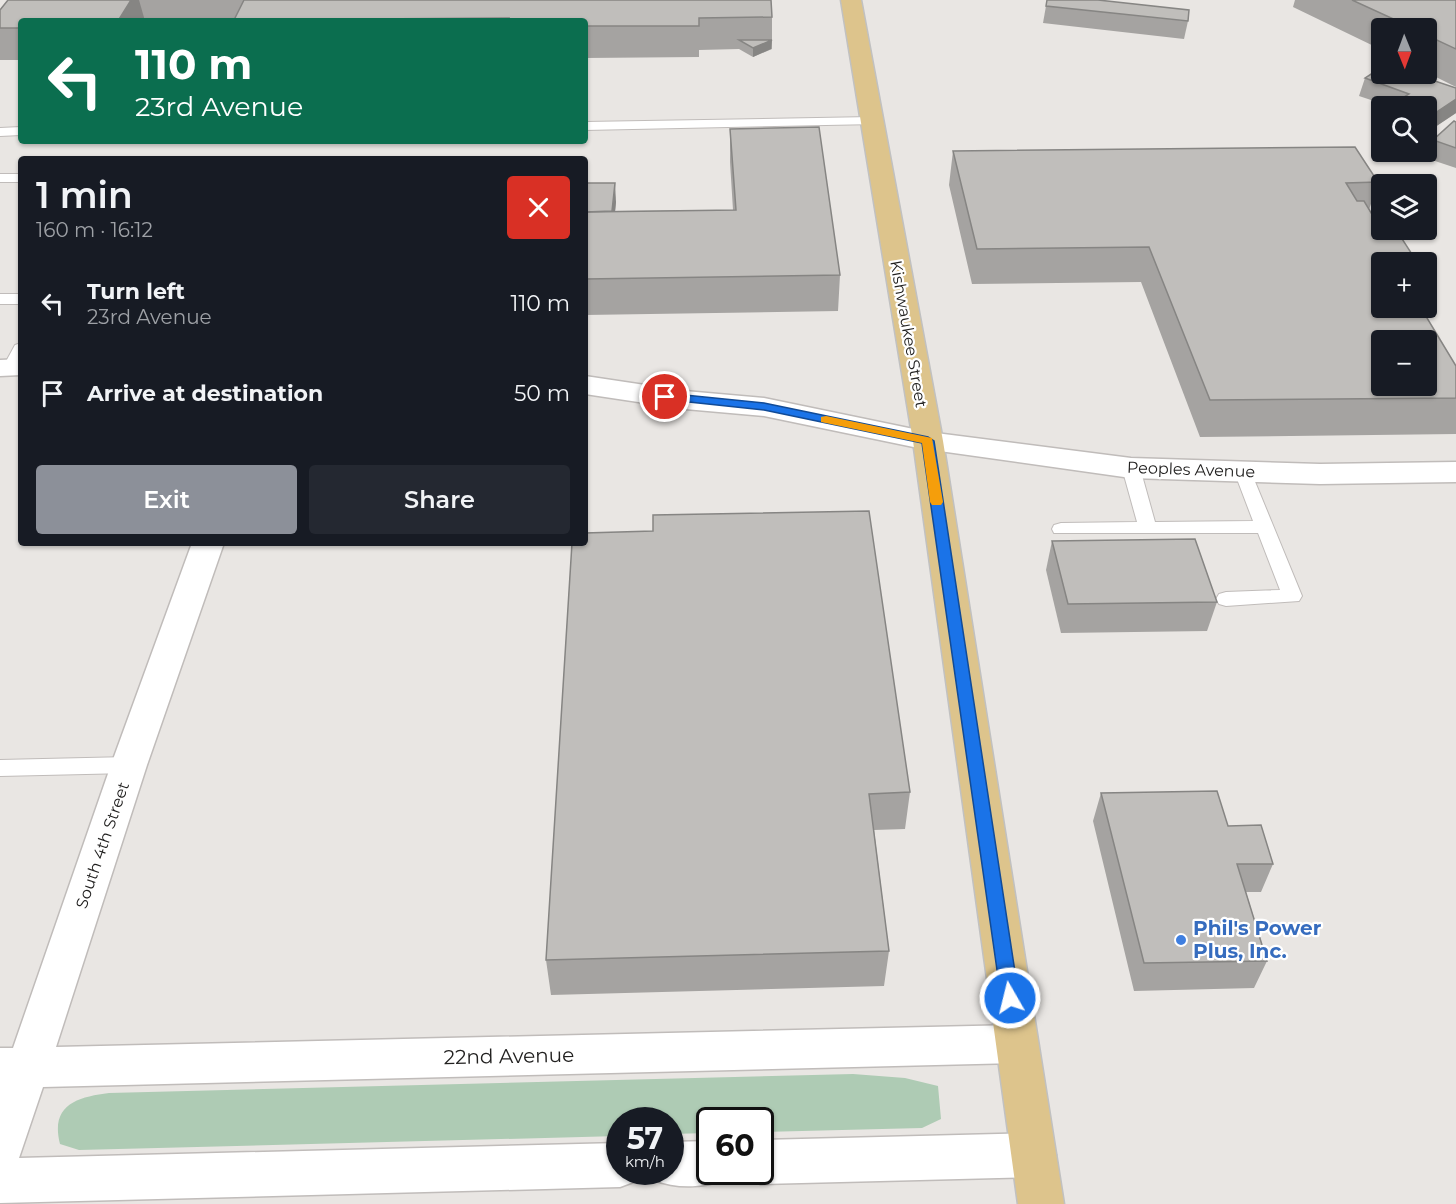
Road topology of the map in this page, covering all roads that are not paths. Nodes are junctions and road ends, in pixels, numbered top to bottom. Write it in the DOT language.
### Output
graph roads {
  1 [pos="851,0"];
  2 [pos="872,122"];
  3 [pos="588,126"];
  4 [pos="18,131"];
  5 [pos="0,132"];
  6 [pos="0,178"];
  7 [pos="18,178"];
  8 [pos="0,299"];
  9 [pos="18,299"];
  10 [pos="588,385"];
  11 [pos="928,441"];
  12 [pos="1131,468"];
  13 [pos="1243,471"];
  14 [pos="1456,472"];
  15 [pos="1265,527"];
  16 [pos="1148,528"];
  17 [pos="1061,529"];
  18 [pos="207,546"];
  19 [pos="1226,599"];
  20 [pos="129,765"];
  21 [pos="0,768"];
  22 [pos="1017,1044"];
  23 [pos="14,1067"];
  24 [pos="0,1149"];
  25 [pos="1033,1155"];
  26 [pos="774,1162"];
  27 [pos="606,1165"];
  28 [pos="0,1181"];
  29 [pos="1041,1204"];
  1 -- 2 [label="main road, Kishwaukee Street"];
  2 -- 3 [label="lane"];
  2 -- 11 [label="main road, Kishwaukee Street"];
  4 -- 5 [label="lane"];
  6 -- 7 [label="lane"];
  8 -- 9 [label="lane"];
  10 -- 11 [label="street, Peoples Avenue"];
  11 -- 12 [label="street, Peoples Avenue"];
  11 -- 22 [label="main road, Kishwaukee Street"];
  12 -- 13 [label="street, Peoples Avenue"];
  12 -- 16 [label="lane"];
  13 -- 14 [label="street, Peoples Avenue"];
  13 -- 15 [label="lane"];
  15 -- 16 [label="lane"];
  15 -- 19 [label="lane"];
  16 -- 17 [label="lane"];
  18 -- 20 [label="street, South 4th Street"];
  20 -- 21 [label="lane"];
  20 -- 23 [label="street, South 4th Street"];
  22 -- 23 [label="street, 22nd Avenue"];
  22 -- 25 [label="main road, Kishwaukee Street"];
  23 -- 24 [label="street, South 4th Street"];
  25 -- 26 [label="street"];
  25 -- 29 [label="main road, Kishwaukee Street"];
  27 -- 28 [label="street"];
}
